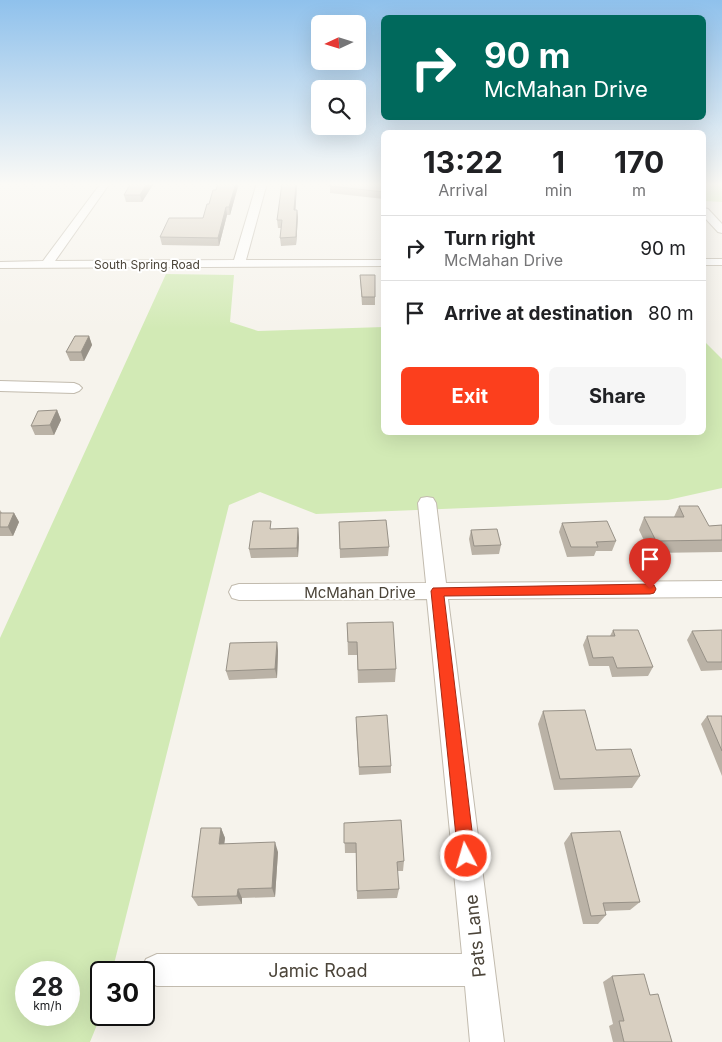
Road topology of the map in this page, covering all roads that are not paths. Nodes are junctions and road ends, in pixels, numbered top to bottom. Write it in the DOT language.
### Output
graph roads {
  1 [pos="70,232"];
  2 [pos="248,232"];
  3 [pos="706,262"];
  4 [pos="722,262"];
  5 [pos="381,263"];
  6 [pos="46,264"];
  7 [pos="239,264"];
  8 [pos="0,265"];
  9 [pos="0,386"];
  10 [pos="74,388"];
  11 [pos="427,503"];
  12 [pos="722,589"];
  13 [pos="437,591"];
  14 [pos="239,592"];
  15 [pos="157,970"];
  16 [pos="479,970"];
  17 [pos="487,1042"];
  1 -- 6 [label="street"];
  2 -- 7 [label="street"];
  3 -- 4 [label="street"];
  5 -- 7 [label="street, South Spring Road"];
  6 -- 7 [label="street, South Spring Road"];
  6 -- 8 [label="street, South Spring Road"];
  9 -- 10 [label="street"];
  11 -- 13 [label="street, Pats Lane"];
  12 -- 13 [label="street, McMahan Drive"];
  13 -- 14 [label="street, McMahan Drive"];
  13 -- 16 [label="street, Pats Lane"];
  15 -- 16 [label="street, Jamic Road"];
  16 -- 17 [label="street, Pats Lane"];
}
